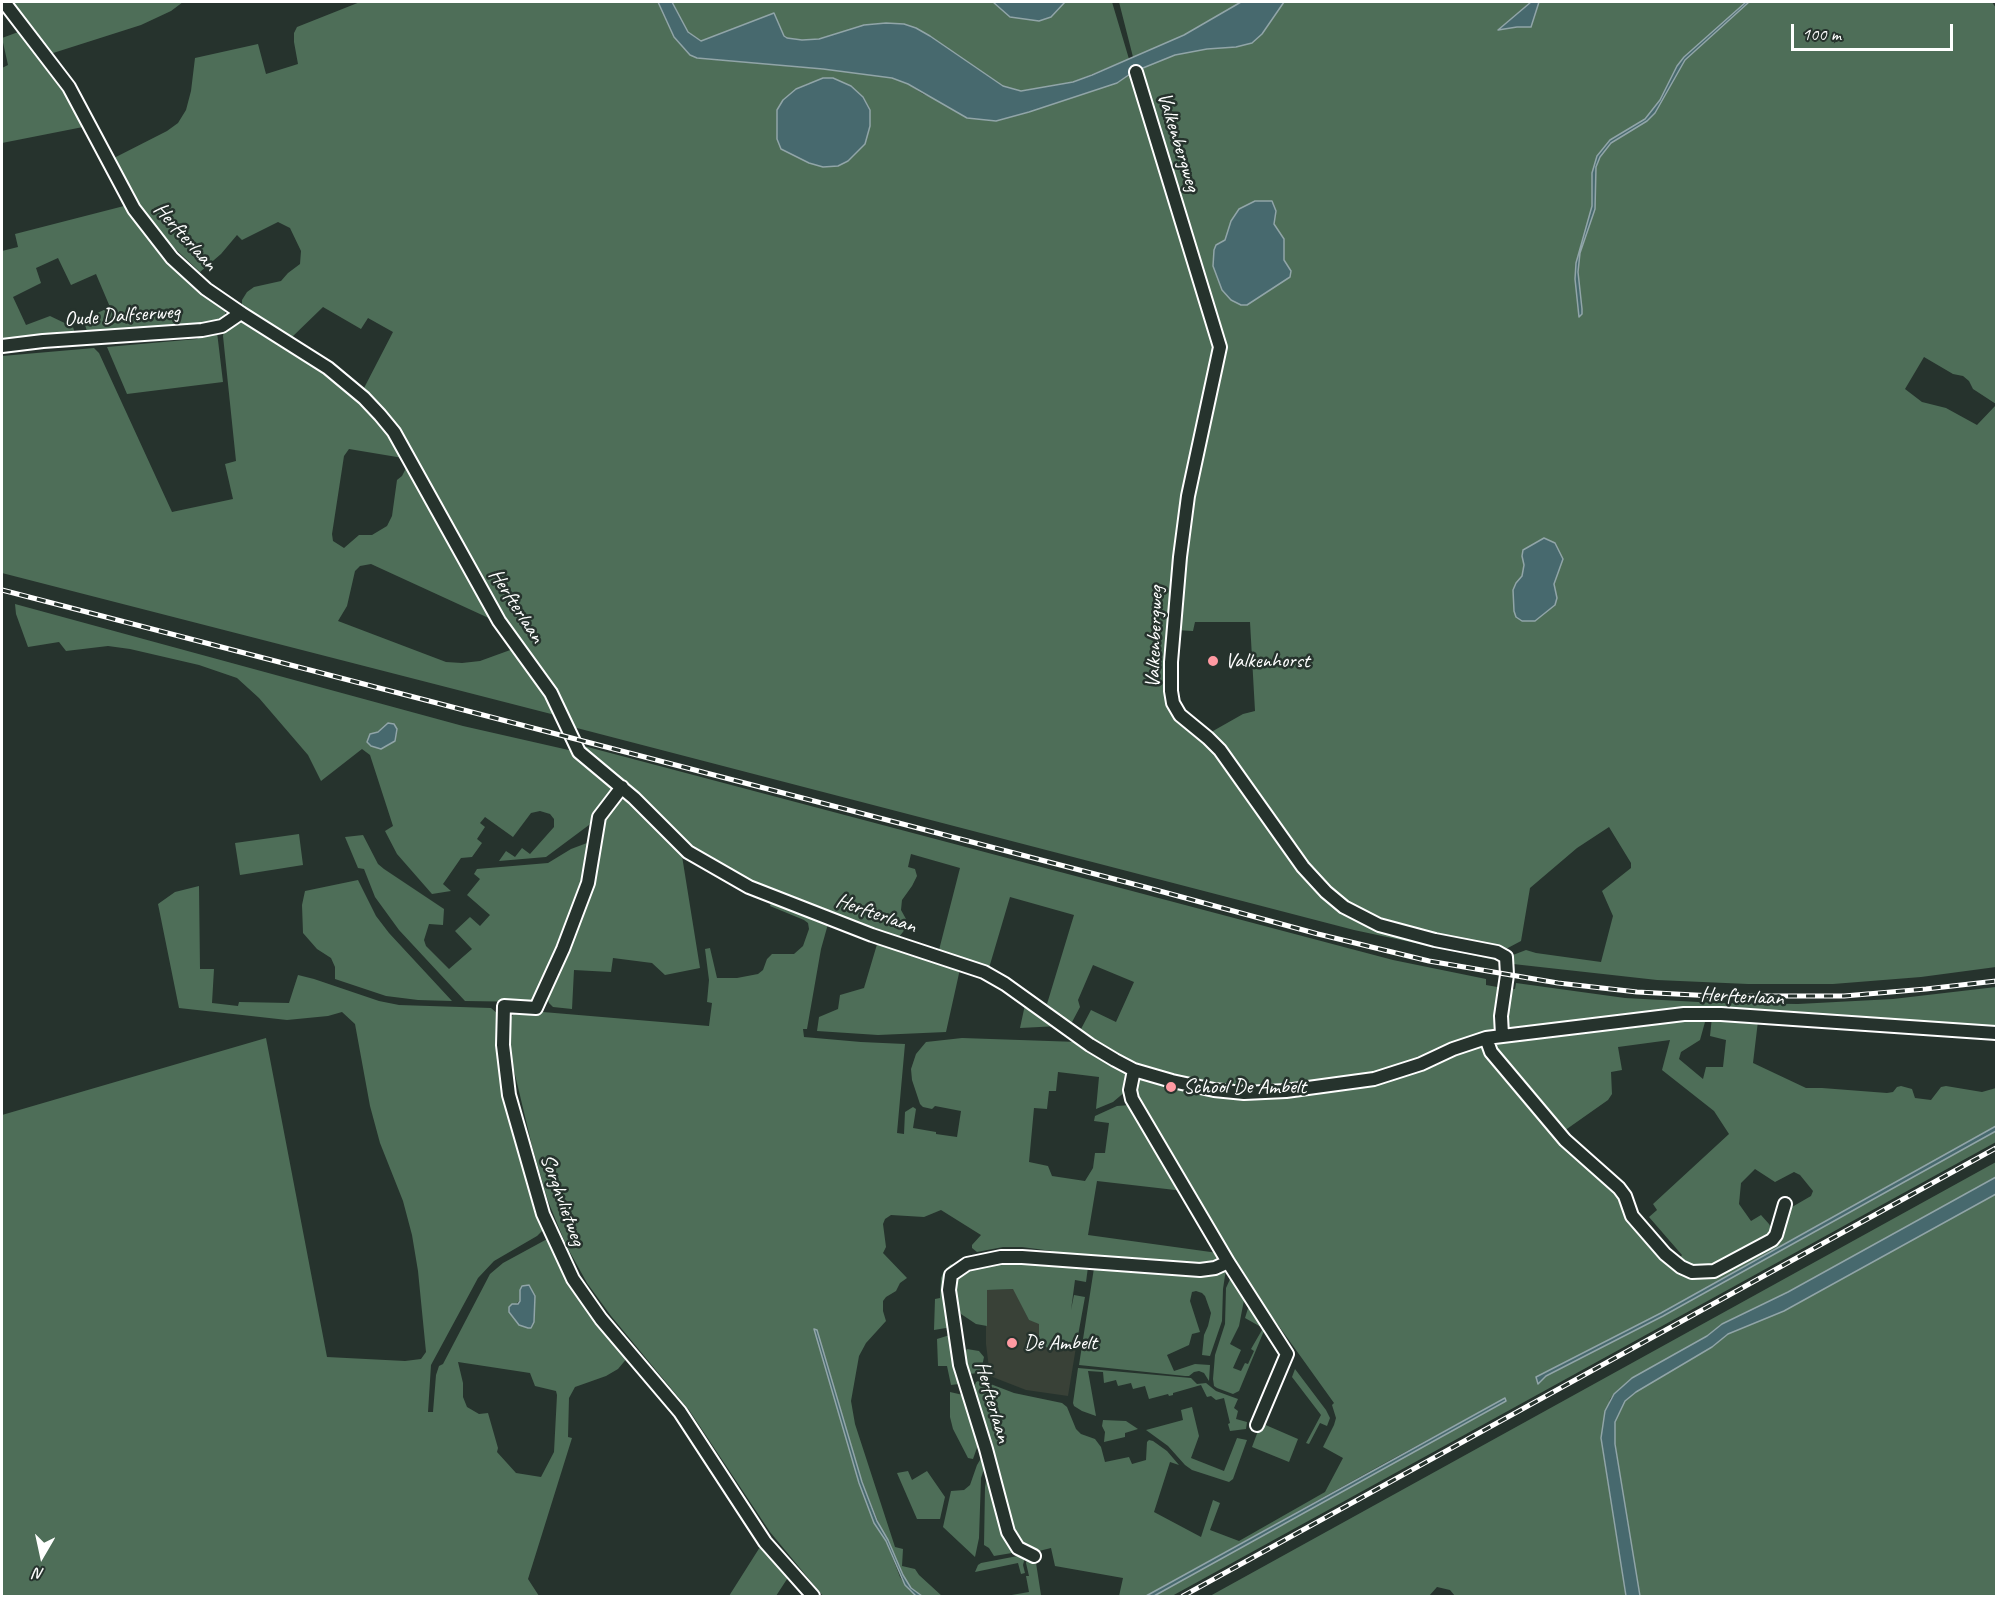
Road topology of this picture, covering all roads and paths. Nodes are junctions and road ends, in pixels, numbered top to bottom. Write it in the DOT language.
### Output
graph roads {
  1 [pos="3,2"];
  2 [pos="1136,72"];
  3 [pos="241,314"];
  4 [pos="2,346"];
  5 [pos="622,787"];
  6 [pos="1996,1033"];
  7 [pos="1502,1035"];
  8 [pos="1486,1038"];
  9 [pos="1134,1070"];
  10 [pos="1785,1204"];
  11 [pos="1228,1262"];
  12 [pos="1257,1425"];
  13 [pos="1034,1556"];
  14 [pos="813,1596"];
  1 -- 3 [label="street, Herfterlaan"];
  2 -- 7 [label="street, Valkenbergweg"];
  3 -- 4 [label="street, Oude Dalfserweg"];
  3 -- 5 [label="street, Herfterlaan"];
  5 -- 9 [label="street, Herfterlaan"];
  5 -- 14 [label="street, Sorghvlietweg"];
  6 -- 7 [label="street, Herfterlaan"];
  7 -- 8 [label="street, Herfterlaan"];
  8 -- 9 [label="street, Herfterlaan"];
  8 -- 10 [label="street"];
  9 -- 11 [label="street"];
  11 -- 12 [label="street"];
  11 -- 13 [label="street, Herfterlaan"];
}
